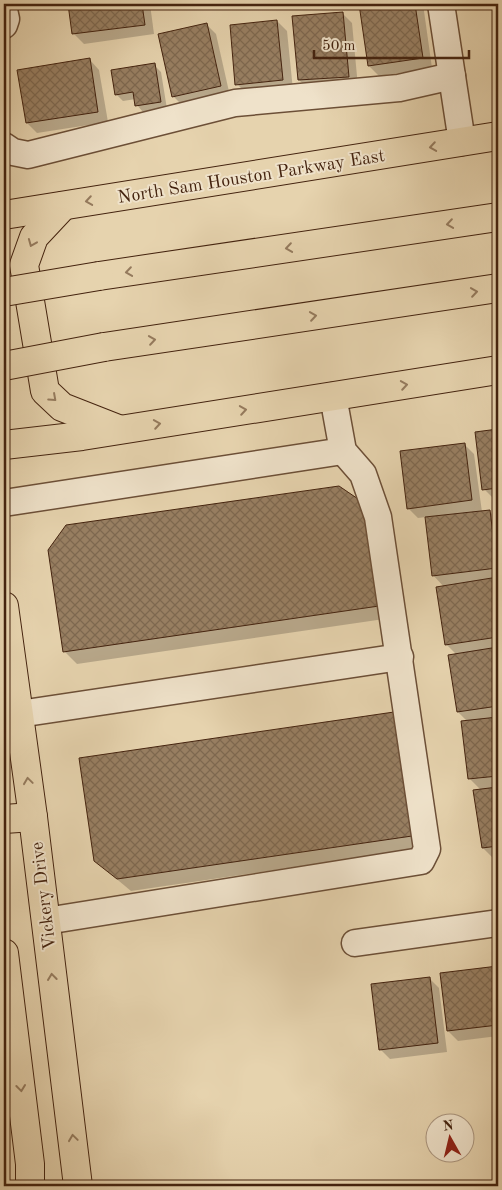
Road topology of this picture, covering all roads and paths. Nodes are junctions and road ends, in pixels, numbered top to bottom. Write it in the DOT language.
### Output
graph roads {
  1 [pos="444,4"];
  2 [pos="4,10"];
  3 [pos="4,25"];
  4 [pos="452,76"];
  5 [pos="498,136"];
  6 [pos="462,142"];
  7 [pos="4,146"];
  8 [pos="63,206"];
  9 [pos="4,215"];
  10 [pos="498,217"];
  11 [pos="498,288"];
  12 [pos="4,292"];
  13 [pos="4,366"];
  14 [pos="498,370"];
  15 [pos="333,396"];
  16 [pos="118,430"];
  17 [pos="4,445"];
  18 [pos="344,451"];
  19 [pos="4,503"];
  20 [pos="4,606"];
  21 [pos="400,657"];
  22 [pos="19,714"];
  23 [pos="33,817"];
  24 [pos="4,819"];
  25 [pos="46,921"];
  26 [pos="498,923"];
  27 [pos="355,943"];
  28 [pos="4,953"];
  29 [pos="6,992"];
  30 [pos="30,1186"];
  31 [pos="78,1186"];
  1 -- 4 [label="lane"];
  2 -- 3 [label="lane"];
  4 -- 6 [label="lane"];
  4 -- 7 [label="lane"];
  5 -- 6 [label="main road, North Sam Houston Parkway East"];
  6 -- 8 [label="main road, North Sam Houston Parkway East, one-way"];
  8 -- 9 [label="main road, North Sam Houston Parkway East"];
  8 -- 16 [label="main road, one-way"];
  10 -- 12 [label="main road, one-way, bridge"];
  13 -- 11 [label="main road, one-way, bridge"];
  15 -- 14 [label="main road, one-way"];
  16 -- 15 [label="main road, one-way"];
  15 -- 18 [label="lane"];
  16 -- 17 [label="main road"];
  18 -- 19 [label="lane"];
  18 -- 21 [label="lane"];
  20 -- 22 [label="main road, Vickery Drive"];
  21 -- 22 [label="lane"];
  21 -- 25 [label="lane"];
  23 -- 22 [label="main road, Vickery Drive, one-way"];
  23 -- 24 [label="main road"];
  23 -- 25 [label="main road, Vickery Drive"];
  31 -- 25 [label="main road, Vickery Drive, one-way"];
  26 -- 27 [label="lane"];
  28 -- 29 [label="main road"];
  29 -- 30 [label="main road, one-way"];
}
